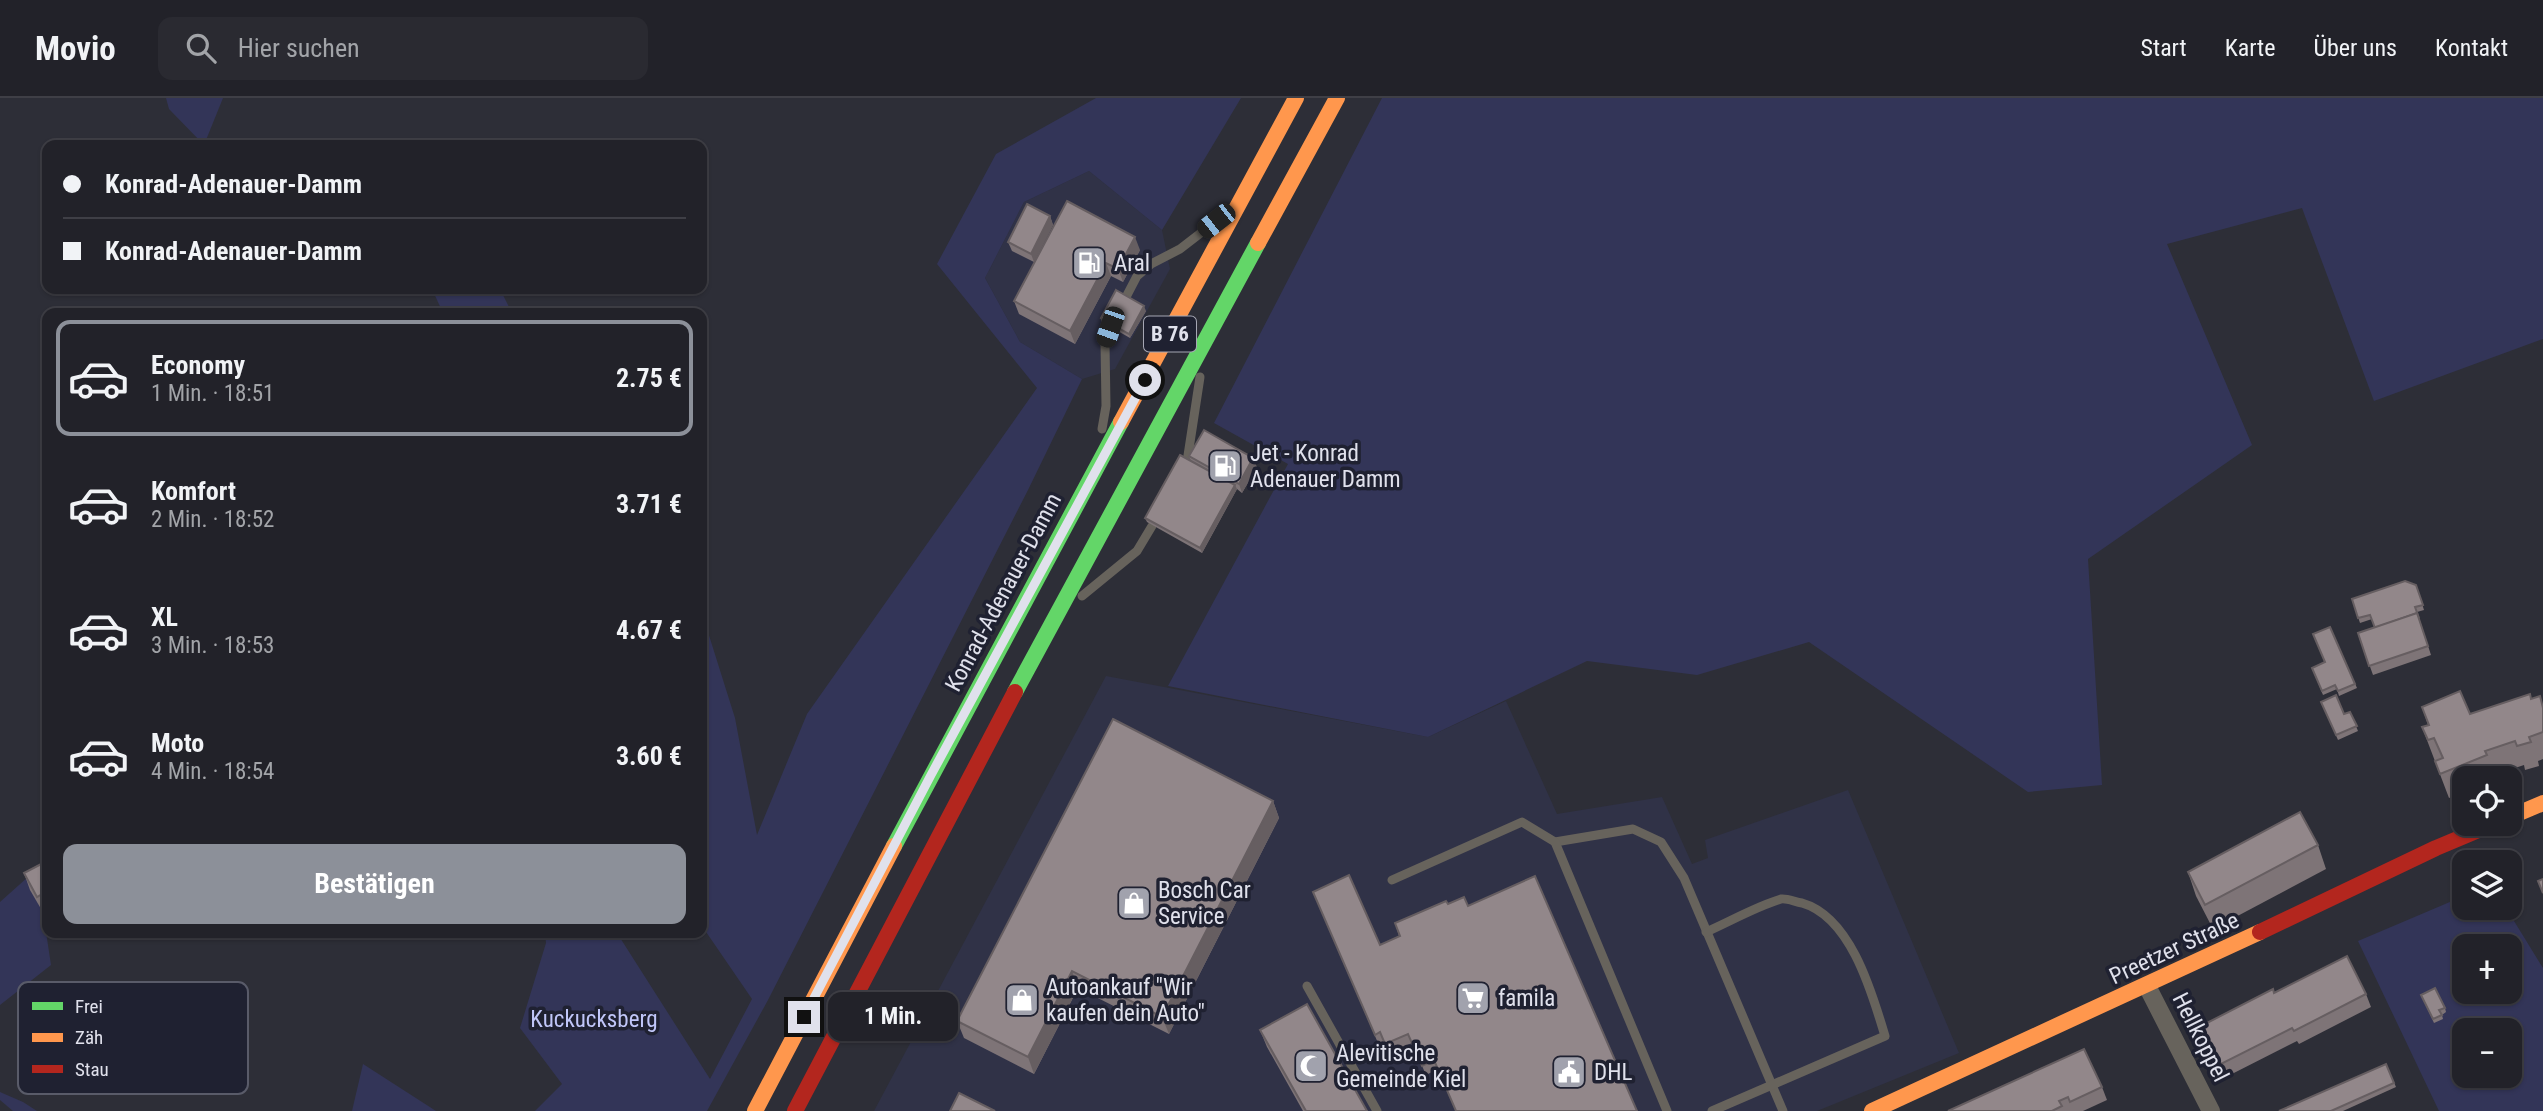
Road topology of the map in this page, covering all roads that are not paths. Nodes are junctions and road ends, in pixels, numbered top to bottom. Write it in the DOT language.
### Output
graph roads {
  1 [pos="1296,98"];
  2 [pos="1337,98"];
  3 [pos="1245,195"];
  4 [pos="1125,299"];
  5 [pos="1110,327"];
  6 [pos="1211,328"];
  7 [pos="1187,462"];
  8 [pos="1094,472"];
  9 [pos="1152,526"];
  10 [pos="1059,609"];
  11 [pos="2543,803"];
  12 [pos="2522,812"];
  13 [pos="2465,836"];
  14 [pos="1555,842"];
  15 [pos="1392,880"];
  16 [pos="1706,932"];
  17 [pos="1307,986"];
  18 [pos="2147,986"];
  19 [pos="1772,1085"];
  20 [pos="755,1111"];
  21 [pos="795,1111"];
  22 [pos="1377,1111"];
  23 [pos="1667,1111"];
  24 [pos="1712,1111"];
  25 [pos="1783,1111"];
  26 [pos="1872,1111"];
  27 [pos="2211,1111"];
  1 -- 3 [label="main road, Konrad-Adenauer-Damm / B 76"];
  2 -- 6 [label="main road, B 76"];
  3 -- 4 [label="lane"];
  3 -- 8 [label="main road, Konrad-Adenauer-Damm / B 76"];
  5 -- 8 [label="lane"];
  6 -- 7 [label="lane"];
  6 -- 10 [label="main road, B 76"];
  8 -- 20 [label="main road, Konrad-Adenauer-Damm / B 76"];
  9 -- 10 [label="lane"];
  10 -- 21 [label="main road, B 76"];
  11 -- 12 [label="main road"];
  13 -- 18 [label="main road, Preetzer Straße"];
  14 -- 15 [label="lane"];
  14 -- 16 [label="lane"];
  14 -- 23 [label="lane"];
  16 -- 19 [label="lane"];
  16 -- 19 [label="lane"];
  17 -- 22 [label="lane"];
  18 -- 26 [label="main road, Preetzer Straße"];
  18 -- 27 [label="street, Hellkoppel"];
  19 -- 24 [label="lane"];
  19 -- 25 [label="lane"];
}
